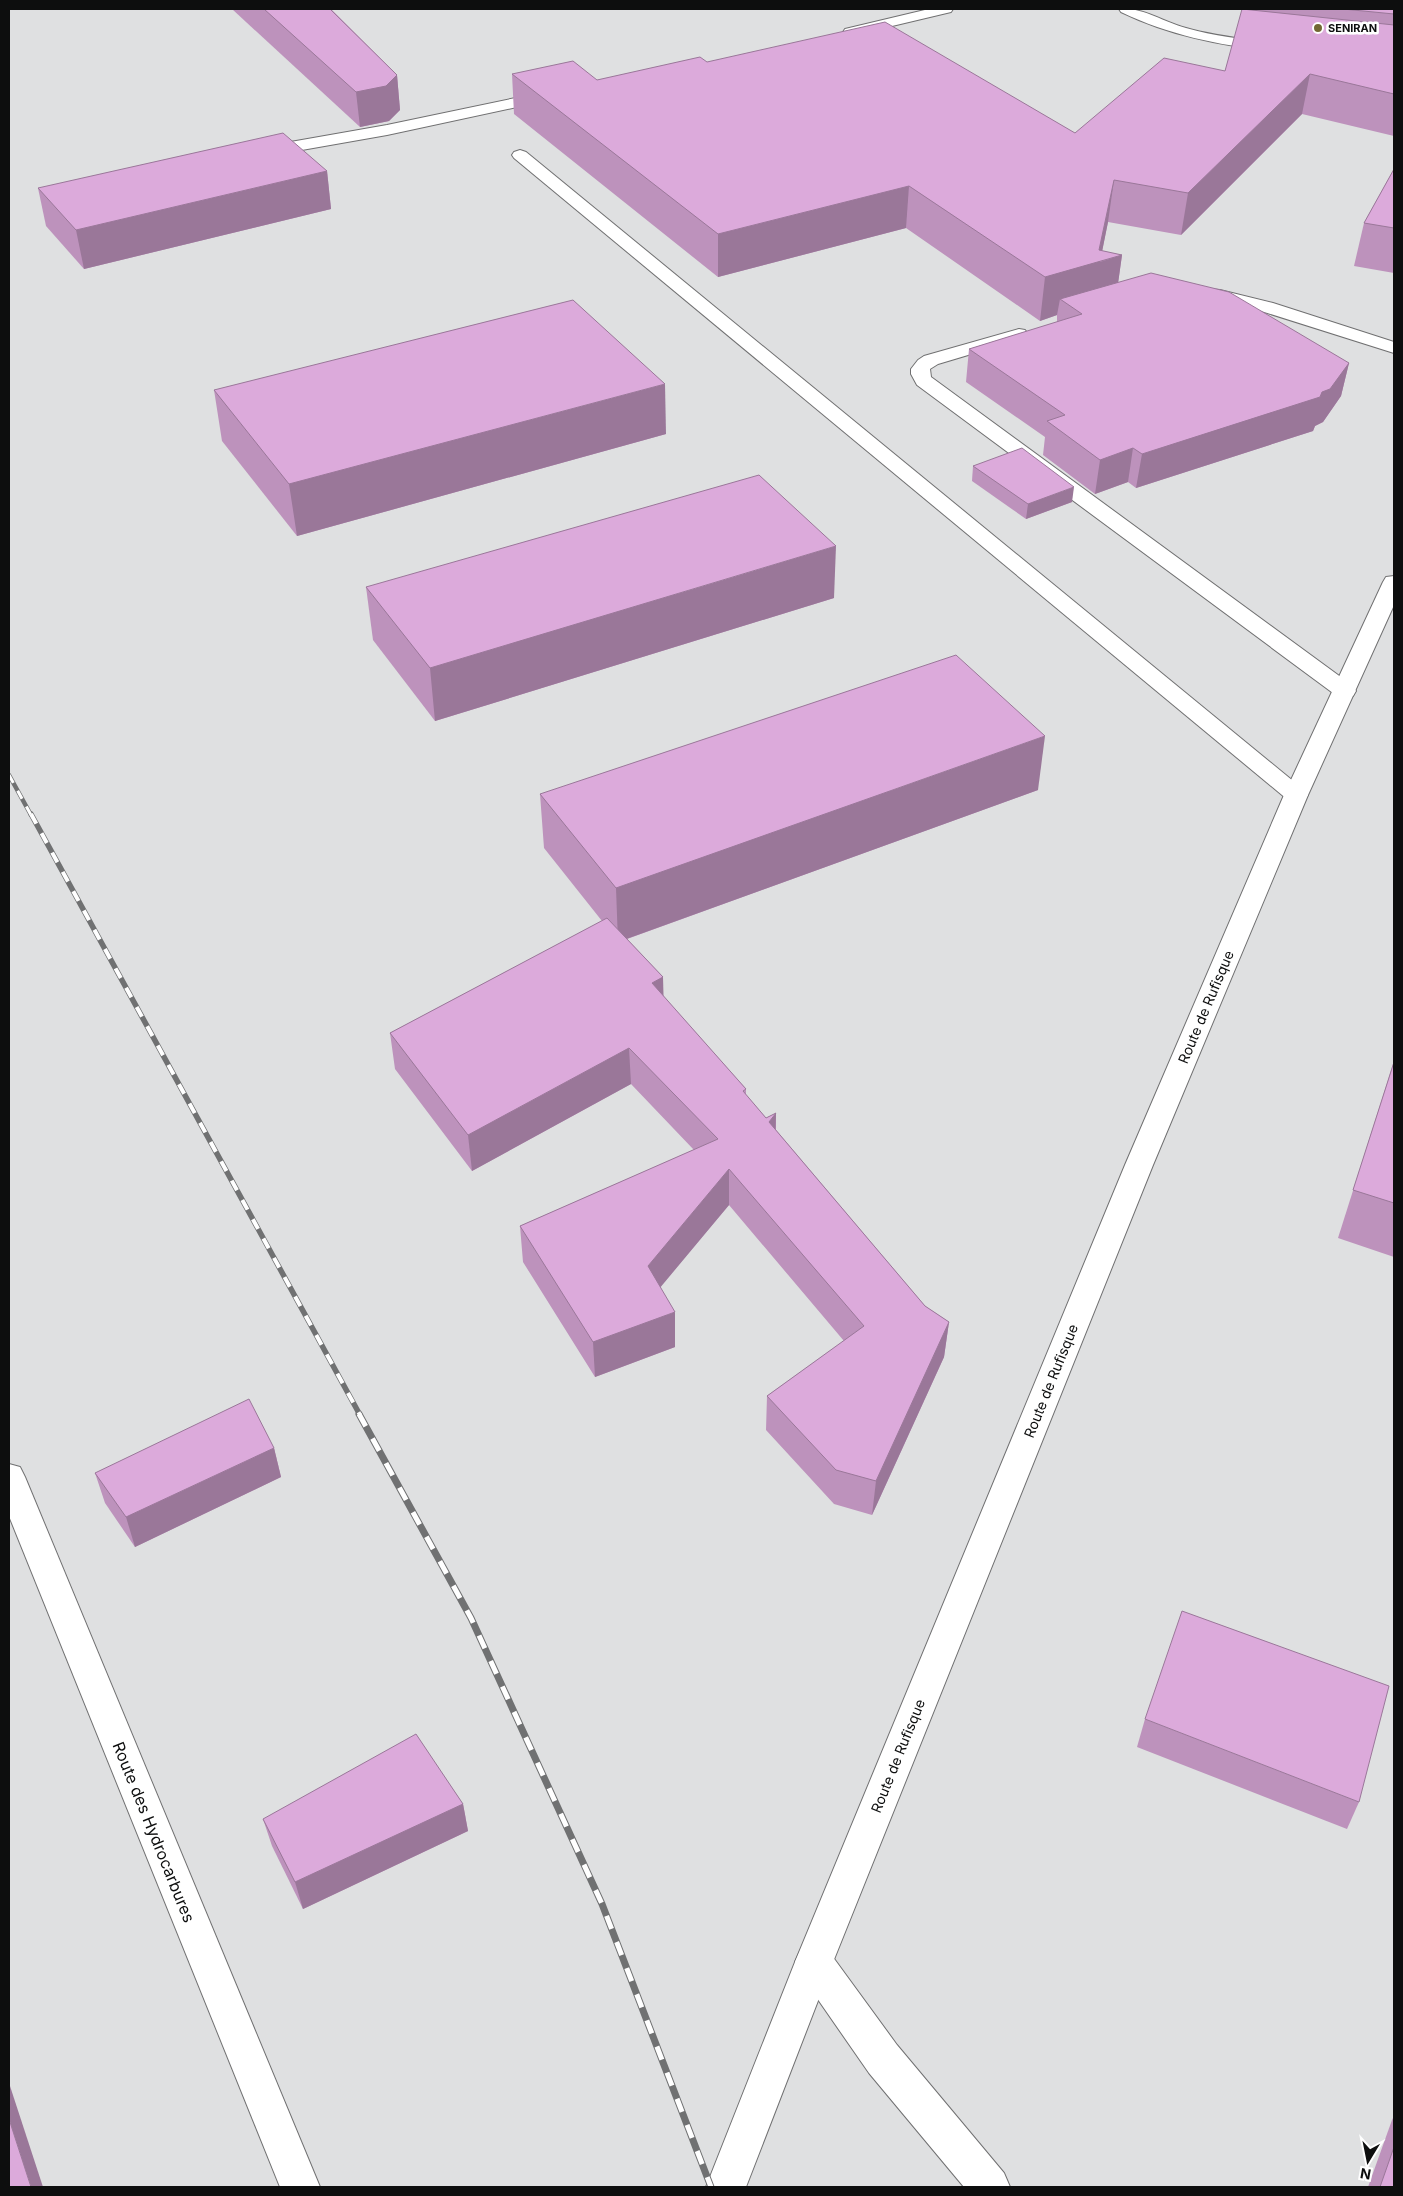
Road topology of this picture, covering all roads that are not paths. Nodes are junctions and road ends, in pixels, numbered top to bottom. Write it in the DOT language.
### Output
graph roads {
  1 [pos="946,9"];
  2 [pos="1126,9"];
  3 [pos="839,35"];
  4 [pos="1288,49"];
  5 [pos="561,94"];
  6 [pos="251,154"];
  7 [pos="520,155"];
  8 [pos="1189,293"];
  9 [pos="1036,329"];
  10 [pos="1394,348"];
  11 [pos="1394,582"];
  12 [pos="1345,691"];
  13 [pos="1296,796"];
  14 [pos="9,1477"];
  15 [pos="814,1962"];
  16 [pos="300,2187"];
  17 [pos="726,2187"];
  18 [pos="990,2187"];
  1 -- 3 [label="main road"];
  2 -- 4 [label="main road"];
  5 -- 6 [label="main road"];
  7 -- 13 [label="main road"];
  8 -- 10 [label="main road"];
  9 -- 12 [label="main road"];
  11 -- 12 [label="main road, Route de Rufisque"];
  12 -- 13 [label="main road, Route de Rufisque"];
  13 -- 15 [label="main road, Route de Rufisque"];
  14 -- 16 [label="main road, Route des Hydrocarbures"];
  15 -- 17 [label="main road, Route de Rufisque"];
  15 -- 18 [label="main road"];
}
